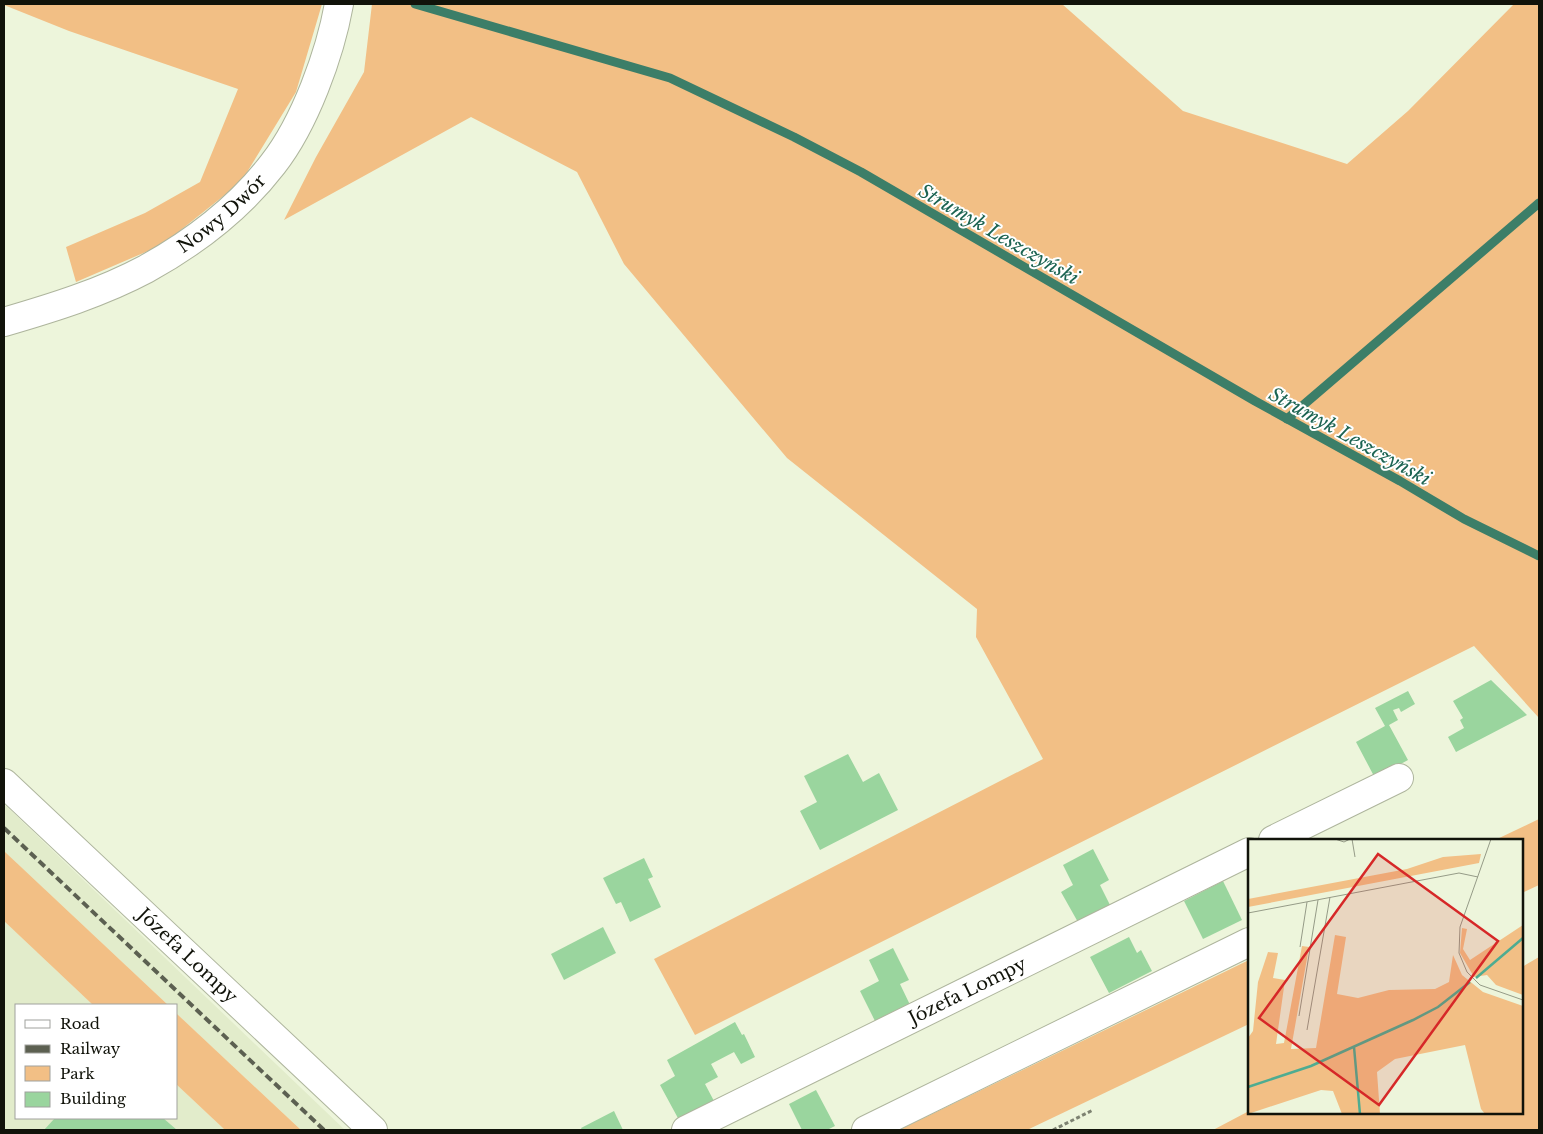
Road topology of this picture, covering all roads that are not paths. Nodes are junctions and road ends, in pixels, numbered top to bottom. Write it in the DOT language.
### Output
graph roads {
  1 [pos="340,4"];
  2 [pos="4,322"];
  3 [pos="1399,778"];
  4 [pos="4,782"];
  5 [pos="1275,839"];
  6 [pos="1248,852"];
  7 [pos="1248,942"];
  8 [pos="373,1130"];
  9 [pos="686,1130"];
  10 [pos="866,1130"];
  1 -- 2 [label="street, Nowy Dwór"];
  3 -- 5 [label="street"];
  4 -- 8 [label="street, Józefa Lompy"];
  6 -- 9 [label="street, Józefa Lompy"];
  7 -- 10 [label="street"];
}
